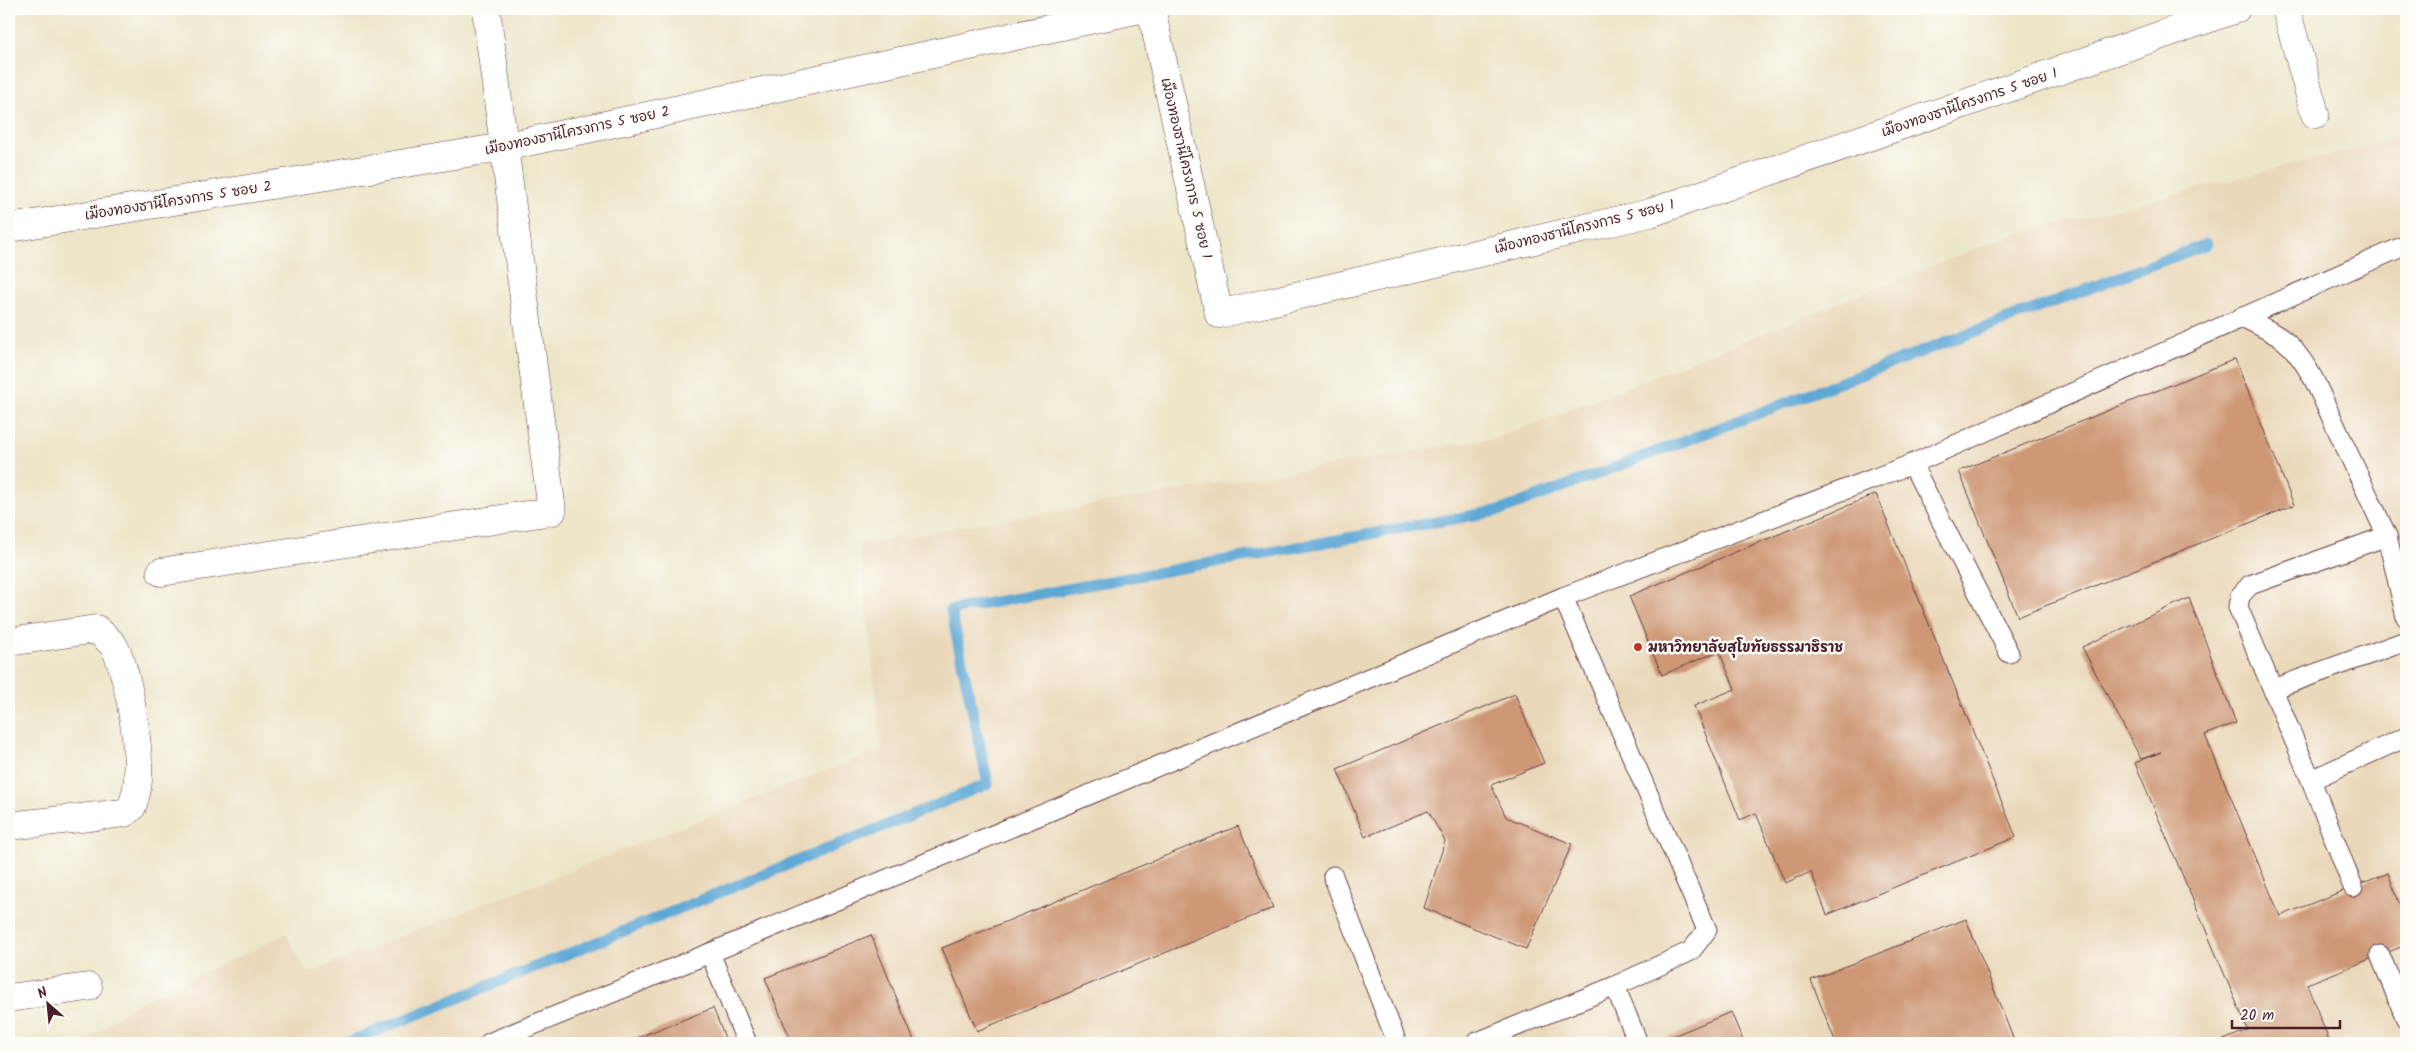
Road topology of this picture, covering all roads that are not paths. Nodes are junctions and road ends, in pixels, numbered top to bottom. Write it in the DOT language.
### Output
graph roads {
  1 [pos="486,9"];
  2 [pos="1140,9"];
  3 [pos="1151,9"];
  4 [pos="2236,9"];
  5 [pos="2286,9"];
  6 [pos="2315,114"];
  7 [pos="504,147"];
  8 [pos="9,228"];
  9 [pos="2406,245"];
  10 [pos="2242,317"];
  11 [pos="1912,464"];
  12 [pos="2388,536"];
  13 [pos="161,572"];
  14 [pos="1563,597"];
  15 [pos="2406,617"];
  16 [pos="2406,641"];
  17 [pos="9,642"];
  18 [pos="2009,653"];
  19 [pos="2273,689"];
  20 [pos="2406,737"];
  21 [pos="2311,780"];
  22 [pos="9,826"];
  23 [pos="1333,876"];
  24 [pos="2354,887"];
  25 [pos="710,954"];
  26 [pos="2380,955"];
  27 [pos="1615,986"];
  28 [pos="88,987"];
  29 [pos="9,998"];
  30 [pos="2406,1019"];
  31 [pos="489,1043"];
  32 [pos="747,1043"];
  33 [pos="1398,1043"];
  34 [pos="1475,1043"];
  35 [pos="1638,1043"];
  1 -- 7 [label="street"];
  2 -- 7 [label="street, เมืองทองธานีโครงการ 5 ซอย 2"];
  3 -- 4 [label="street, เมืองทองธานีโครงการ 5 ซอย 1"];
  5 -- 6 [label="street"];
  7 -- 8 [label="street, เมืองทองธานีโครงการ 5 ซอย 2"];
  7 -- 13 [label="street"];
  9 -- 10 [label="lane"];
  10 -- 11 [label="lane"];
  10 -- 12 [label="lane"];
  11 -- 14 [label="lane"];
  11 -- 18 [label="lane"];
  12 -- 15 [label="lane"];
  12 -- 19 [label="lane"];
  14 -- 25 [label="lane"];
  14 -- 27 [label="lane"];
  16 -- 19 [label="lane"];
  17 -- 22 [label="street"];
  19 -- 21 [label="lane"];
  20 -- 21 [label="lane"];
  21 -- 24 [label="lane"];
  23 -- 33 [label="lane"];
  25 -- 31 [label="lane"];
  25 -- 32 [label="lane"];
  26 -- 30 [label="lane"];
  27 -- 34 [label="lane"];
  27 -- 35 [label="lane"];
  28 -- 29 [label="street"];
}
